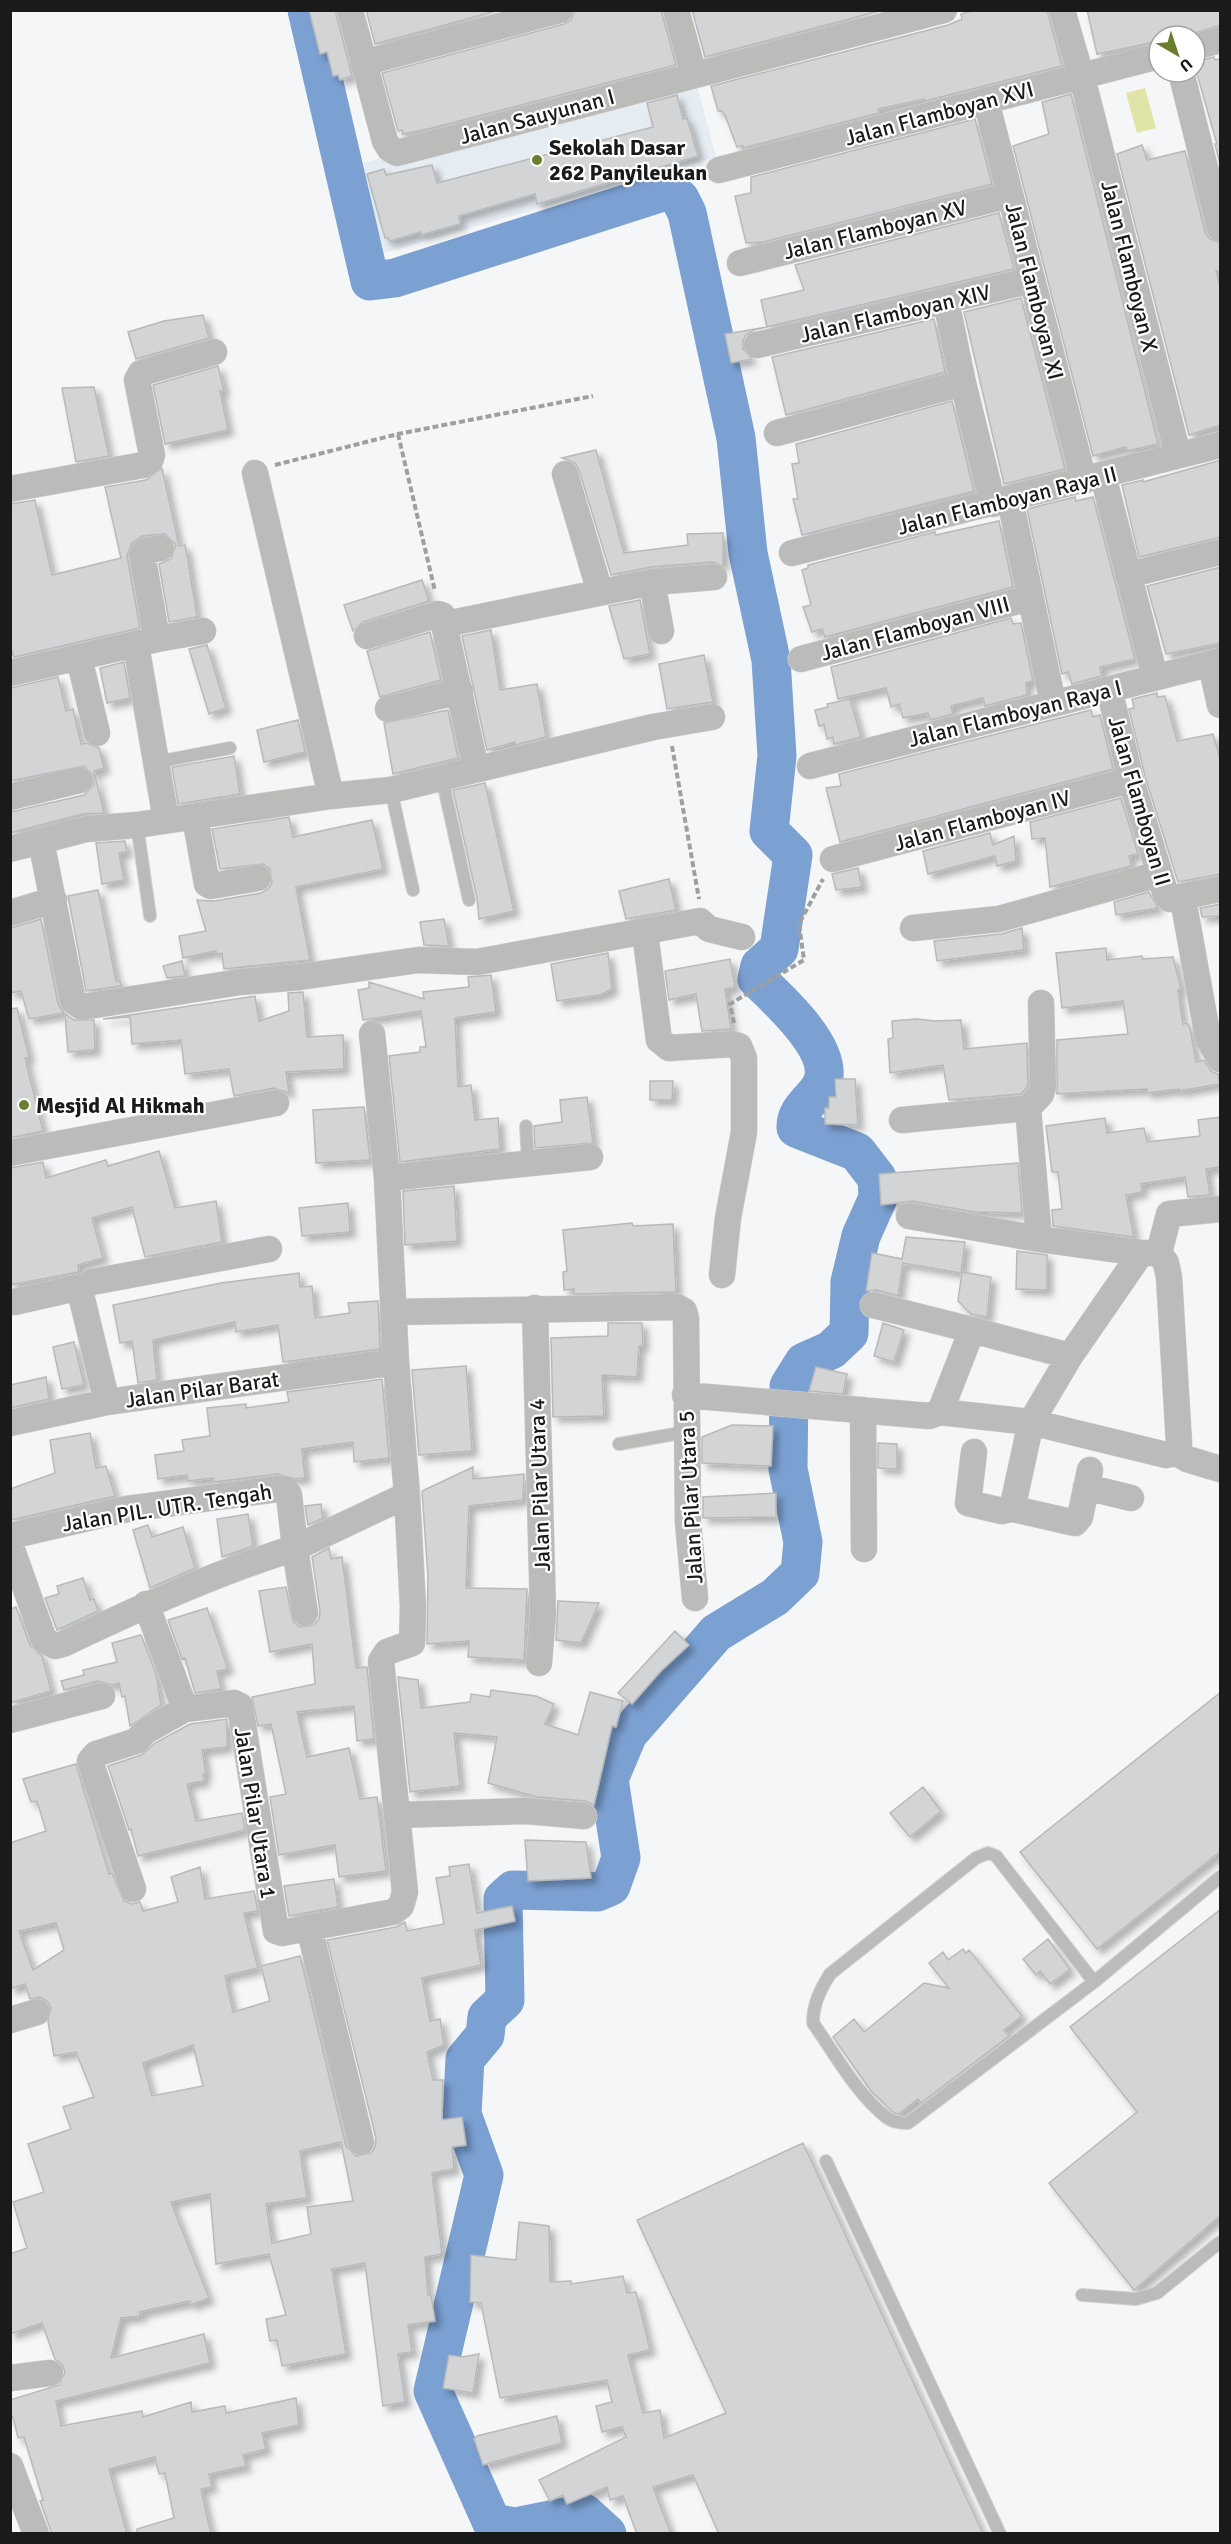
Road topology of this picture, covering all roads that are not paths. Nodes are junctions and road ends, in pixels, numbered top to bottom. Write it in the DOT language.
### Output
graph roads {
  1 [pos="350,10"];
  2 [pos="560,10"];
  3 [pos="676,10"];
  4 [pos="944,10"];
  5 [pos="1062,10"];
  6 [pos="1147,59"];
  7 [pos="363,63"];
  8 [pos="694,75"];
  9 [pos="1082,76"];
  10 [pos="1186,84"];
  11 [pos="986,101"];
  12 [pos="1211,148"];
  13 [pos="719,170"];
  14 [pos="1010,195"];
  15 [pos="1221,228"];
  16 [pos="740,263"];
  17 [pos="1032,280"];
  18 [pos="946,301"];
  19 [pos="757,345"];
  20 [pos="214,352"];
  21 [pos="963,383"];
  22 [pos="777,433"];
  23 [pos="1221,445"];
  24 [pos="1178,455"];
  25 [pos="255,473"];
  26 [pos="565,474"];
  27 [pos="1093,479"];
  28 [pos="10,489"];
  29 [pos="1002,502"];
  30 [pos="161,548"];
  31 [pos="1221,552"];
  32 [pos="792,553"];
  33 [pos="1128,574"];
  34 [pos="714,577"];
  35 [pos="652,582"];
  36 [pos="600,592"];
  37 [pos="1029,598"];
  38 [pos="443,619"];
  39 [pos="203,631"];
  40 [pos="661,631"];
  41 [pos="367,636"];
  42 [pos="146,642"];
  43 [pos="79,658"];
  44 [pos="801,658"];
  45 [pos="1216,663"];
  46 [pos="11,670"];
  47 [pos="1155,677"];
  48 [pos="1109,689"];
  49 [pos="460,691"];
  50 [pos="1053,703"];
  51 [pos="1221,705"];
  52 [pos="388,709"];
  53 [pos="712,717"];
  54 [pos="97,733"];
  55 [pos="230,748"];
  56 [pos="156,762"];
  57 [pos="810,766"];
  58 [pos="476,769"];
  59 [pos="442,778"];
  60 [pos="80,780"];
  61 [pos="1131,780"];
  62 [pos="391,790"];
  63 [pos="331,796"];
  64 [pos="10,797"];
  65 [pos="195,817"];
  66 [pos="166,820"];
  67 [pos="137,825"];
  68 [pos="41,841"];
  69 [pos="10,849"];
  70 [pos="833,859"];
  71 [pos="1159,874"];
  72 [pos="258,878"];
  73 [pos="1221,889"];
  74 [pos="413,890"];
  75 [pos="1183,898"];
  76 [pos="54,900"];
  77 [pos="469,900"];
  78 [pos="10,913"];
  79 [pos="150,916"];
  80 [pos="913,928"];
  81 [pos="645,933"];
  82 [pos="742,937"];
  83 [pos="1041,1003"];
  84 [pos="372,1034"];
  85 [pos="1221,1059"];
  86 [pos="276,1103"];
  87 [pos="1028,1108"];
  88 [pos="902,1120"];
  89 [pos="526,1126"];
  90 [pos="10,1154"];
  91 [pos="590,1157"];
  92 [pos="528,1162"];
  93 [pos="387,1178"];
  94 [pos="1221,1209"];
  95 [pos="909,1216"];
  96 [pos="1039,1239"];
  97 [pos="269,1249"];
  98 [pos="1150,1253"];
  99 [pos="722,1275"];
  100 [pos="85,1286"];
  101 [pos="14,1302"];
  102 [pos="873,1305"];
  103 [pos="535,1308"];
  104 [pos="394,1312"];
  105 [pos="972,1330"];
  106 [pos="1070,1356"];
  107 [pos="396,1362"];
  108 [pos="685,1395"];
  109 [pos="107,1402"];
  110 [pos="863,1410"];
  111 [pos="940,1412"];
  112 [pos="1031,1422"];
  113 [pos="10,1423"];
  114 [pos="686,1432"];
  115 [pos="619,1444"];
  116 [pos="974,1452"];
  117 [pos="1177,1453"];
  118 [pos="1221,1469"];
  119 [pos="407,1495"];
  120 [pos="1131,1498"];
  121 [pos="1015,1508"];
  122 [pos="10,1536"];
  123 [pos="10,1544"];
  124 [pos="296,1548"];
  125 [pos="864,1549"];
  126 [pos="695,1598"];
  127 [pos="146,1604"];
  128 [pos="305,1614"];
  129 [pos="539,1663"];
  130 [pos="102,1696"];
  131 [pos="185,1709"];
  132 [pos="10,1720"];
  133 [pos="397,1815"];
  134 [pos="584,1815"];
  135 [pos="1221,1877"];
  136 [pos="133,1889"];
  137 [pos="309,1927"];
  138 [pos="1094,1982"];
  139 [pos="37,2012"];
  140 [pos="10,2020"];
  141 [pos="361,2142"];
  142 [pos="826,2161"];
  143 [pos="1221,2242"];
  144 [pos="1082,2295"];
  145 [pos="50,2373"];
  146 [pos="10,2378"];
  147 [pos="10,2466"];
  148 [pos="36,2534"];
  149 [pos="1000,2534"];
  1 -- 7 [label="street"];
  2 -- 7 [label="street"];
  3 -- 8 [label="street"];
  4 -- 8 [label="street"];
  5 -- 9 [label="street, Jalan Flamboyan X"];
  6 -- 9 [label="street, Jalan Flamboyan XVI"];
  7 -- 8 [label="street, Jalan Sauyunan I"];
  9 -- 11 [label="street, Jalan Flamboyan XVI"];
  9 -- 24 [label="street, Jalan Flamboyan X"];
  10 -- 12 [label="street"];
  11 -- 13 [label="street, Jalan Flamboyan XVI"];
  11 -- 14 [label="street, Jalan Flamboyan XI"];
  12 -- 15 [label="street"];
  14 -- 16 [label="street, Jalan Flamboyan XV"];
  14 -- 17 [label="street, Jalan Flamboyan XI"];
  17 -- 18 [label="street, Jalan Flamboyan XIV"];
  17 -- 27 [label="street, Jalan Flamboyan XI"];
  18 -- 19 [label="street, Jalan Flamboyan XIV"];
  18 -- 21 [label="street"];
  20 -- 28 [label="street"];
  21 -- 22 [label="street"];
  21 -- 29 [label="street"];
  23 -- 24 [label="street, Jalan Flamboyan Raya II"];
  24 -- 27 [label="street, Jalan Flamboyan Raya II"];
  25 -- 63 [label="street"];
  26 -- 36 [label="street"];
  27 -- 29 [label="street, Jalan Flamboyan Raya II"];
  27 -- 33 [label="street, Jalan Flamboyan XI"];
  29 -- 32 [label="street, Jalan Flamboyan Raya II"];
  29 -- 37 [label="street"];
  30 -- 42 [label="street"];
  31 -- 33 [label="street"];
  33 -- 47 [label="street, Jalan Flamboyan XI"];
  34 -- 35 [label="street"];
  35 -- 36 [label="street"];
  35 -- 40 [label="street"];
  36 -- 38 [label="street"];
  37 -- 44 [label="street, Jalan Flamboyan VIII"];
  37 -- 50 [label="street"];
  38 -- 41 [label="street"];
  38 -- 49 [label="street"];
  39 -- 42 [label="street"];
  42 -- 43 [label="street"];
  42 -- 56 [label="street"];
  43 -- 46 [label="street"];
  43 -- 54 [label="street"];
  45 -- 47 [label="street, Jalan Flamboyan Raya I"];
  45 -- 51 [label="street"];
  47 -- 48 [label="street, Jalan Flamboyan Raya I"];
  48 -- 50 [label="street, Jalan Flamboyan Raya I"];
  48 -- 61 [label="street, Jalan Flamboyan II"];
  49 -- 52 [label="street"];
  49 -- 58 [label="street"];
  50 -- 57 [label="street, Jalan Flamboyan Raya I"];
  53 -- 58 [label="street"];
  55 -- 56 [label="lane"];
  56 -- 66 [label="street"];
  58 -- 59 [label="street"];
  59 -- 62 [label="street"];
  59 -- 77 [label="lane"];
  60 -- 64 [label="street"];
  61 -- 70 [label="street, Jalan Flamboyan IV"];
  61 -- 71 [label="street, Jalan Flamboyan II"];
  62 -- 63 [label="street"];
  62 -- 74 [label="lane"];
  63 -- 65 [label="street"];
  65 -- 66 [label="street"];
  65 -- 72 [label="street"];
  66 -- 67 [label="street"];
  67 -- 68 [label="street"];
  67 -- 79 [label="lane"];
  68 -- 69 [label="street"];
  68 -- 76 [label="street"];
  71 -- 75 [label="street, Jalan Flamboyan II"];
  71 -- 80 [label="street"];
  73 -- 75 [label="street"];
  75 -- 85 [label="street"];
  76 -- 78 [label="street"];
  76 -- 81 [label="street"];
  81 -- 82 [label="street"];
  81 -- 99 [label="street"];
  83 -- 87 [label="street"];
  84 -- 93 [label="street"];
  86 -- 90 [label="street"];
  87 -- 88 [label="street"];
  87 -- 96 [label="street"];
  89 -- 92 [label="lane"];
  91 -- 92 [label="street"];
  92 -- 93 [label="street"];
  93 -- 104 [label="street"];
  94 -- 98 [label="street"];
  95 -- 96 [label="street"];
  96 -- 98 [label="street"];
  97 -- 100 [label="street"];
  98 -- 106 [label="street"];
  98 -- 117 [label="street"];
  100 -- 101 [label="street"];
  100 -- 109 [label="street"];
  102 -- 105 [label="street"];
  103 -- 104 [label="street"];
  103 -- 108 [label="street, Jalan Pilar Utara 5"];
  103 -- 129 [label="street, Jalan Pilar Utara 4"];
  104 -- 107 [label="street"];
  105 -- 106 [label="street"];
  105 -- 111 [label="street"];
  106 -- 112 [label="street"];
  107 -- 109 [label="street, Jalan Pilar Barat"];
  107 -- 119 [label="street"];
  108 -- 110 [label="street"];
  108 -- 114 [label="street, Jalan Pilar Utara 5"];
  109 -- 113 [label="street, Jalan Pilar Barat"];
  110 -- 111 [label="street"];
  110 -- 125 [label="street"];
  111 -- 112 [label="street"];
  112 -- 117 [label="street"];
  112 -- 121 [label="street"];
  114 -- 115 [label="lane"];
  114 -- 126 [label="street, Jalan Pilar Utara 5"];
  116 -- 121 [label="street"];
  117 -- 118 [label="street"];
  119 -- 124 [label="street"];
  119 -- 133 [label="street"];
  120 -- 121 [label="street"];
  122 -- 124 [label="street, Jalan PIL. UTR. Tengah"];
  123 -- 127 [label="street"];
  124 -- 127 [label="street"];
  124 -- 128 [label="street"];
  127 -- 131 [label="street"];
  130 -- 132 [label="street"];
  131 -- 136 [label="street"];
  131 -- 137 [label="street, Jalan Pilar Utara 1"];
  133 -- 134 [label="street"];
  133 -- 137 [label="street, Jalan Pilar Utara 1"];
  135 -- 138 [label="lane"];
  137 -- 141 [label="street"];
  138 -- 138 [label="lane"];
  139 -- 140 [label="street"];
  142 -- 149 [label="lane"];
  143 -- 144 [label="lane"];
  145 -- 146 [label="street"];
  147 -- 148 [label="street"];
}
